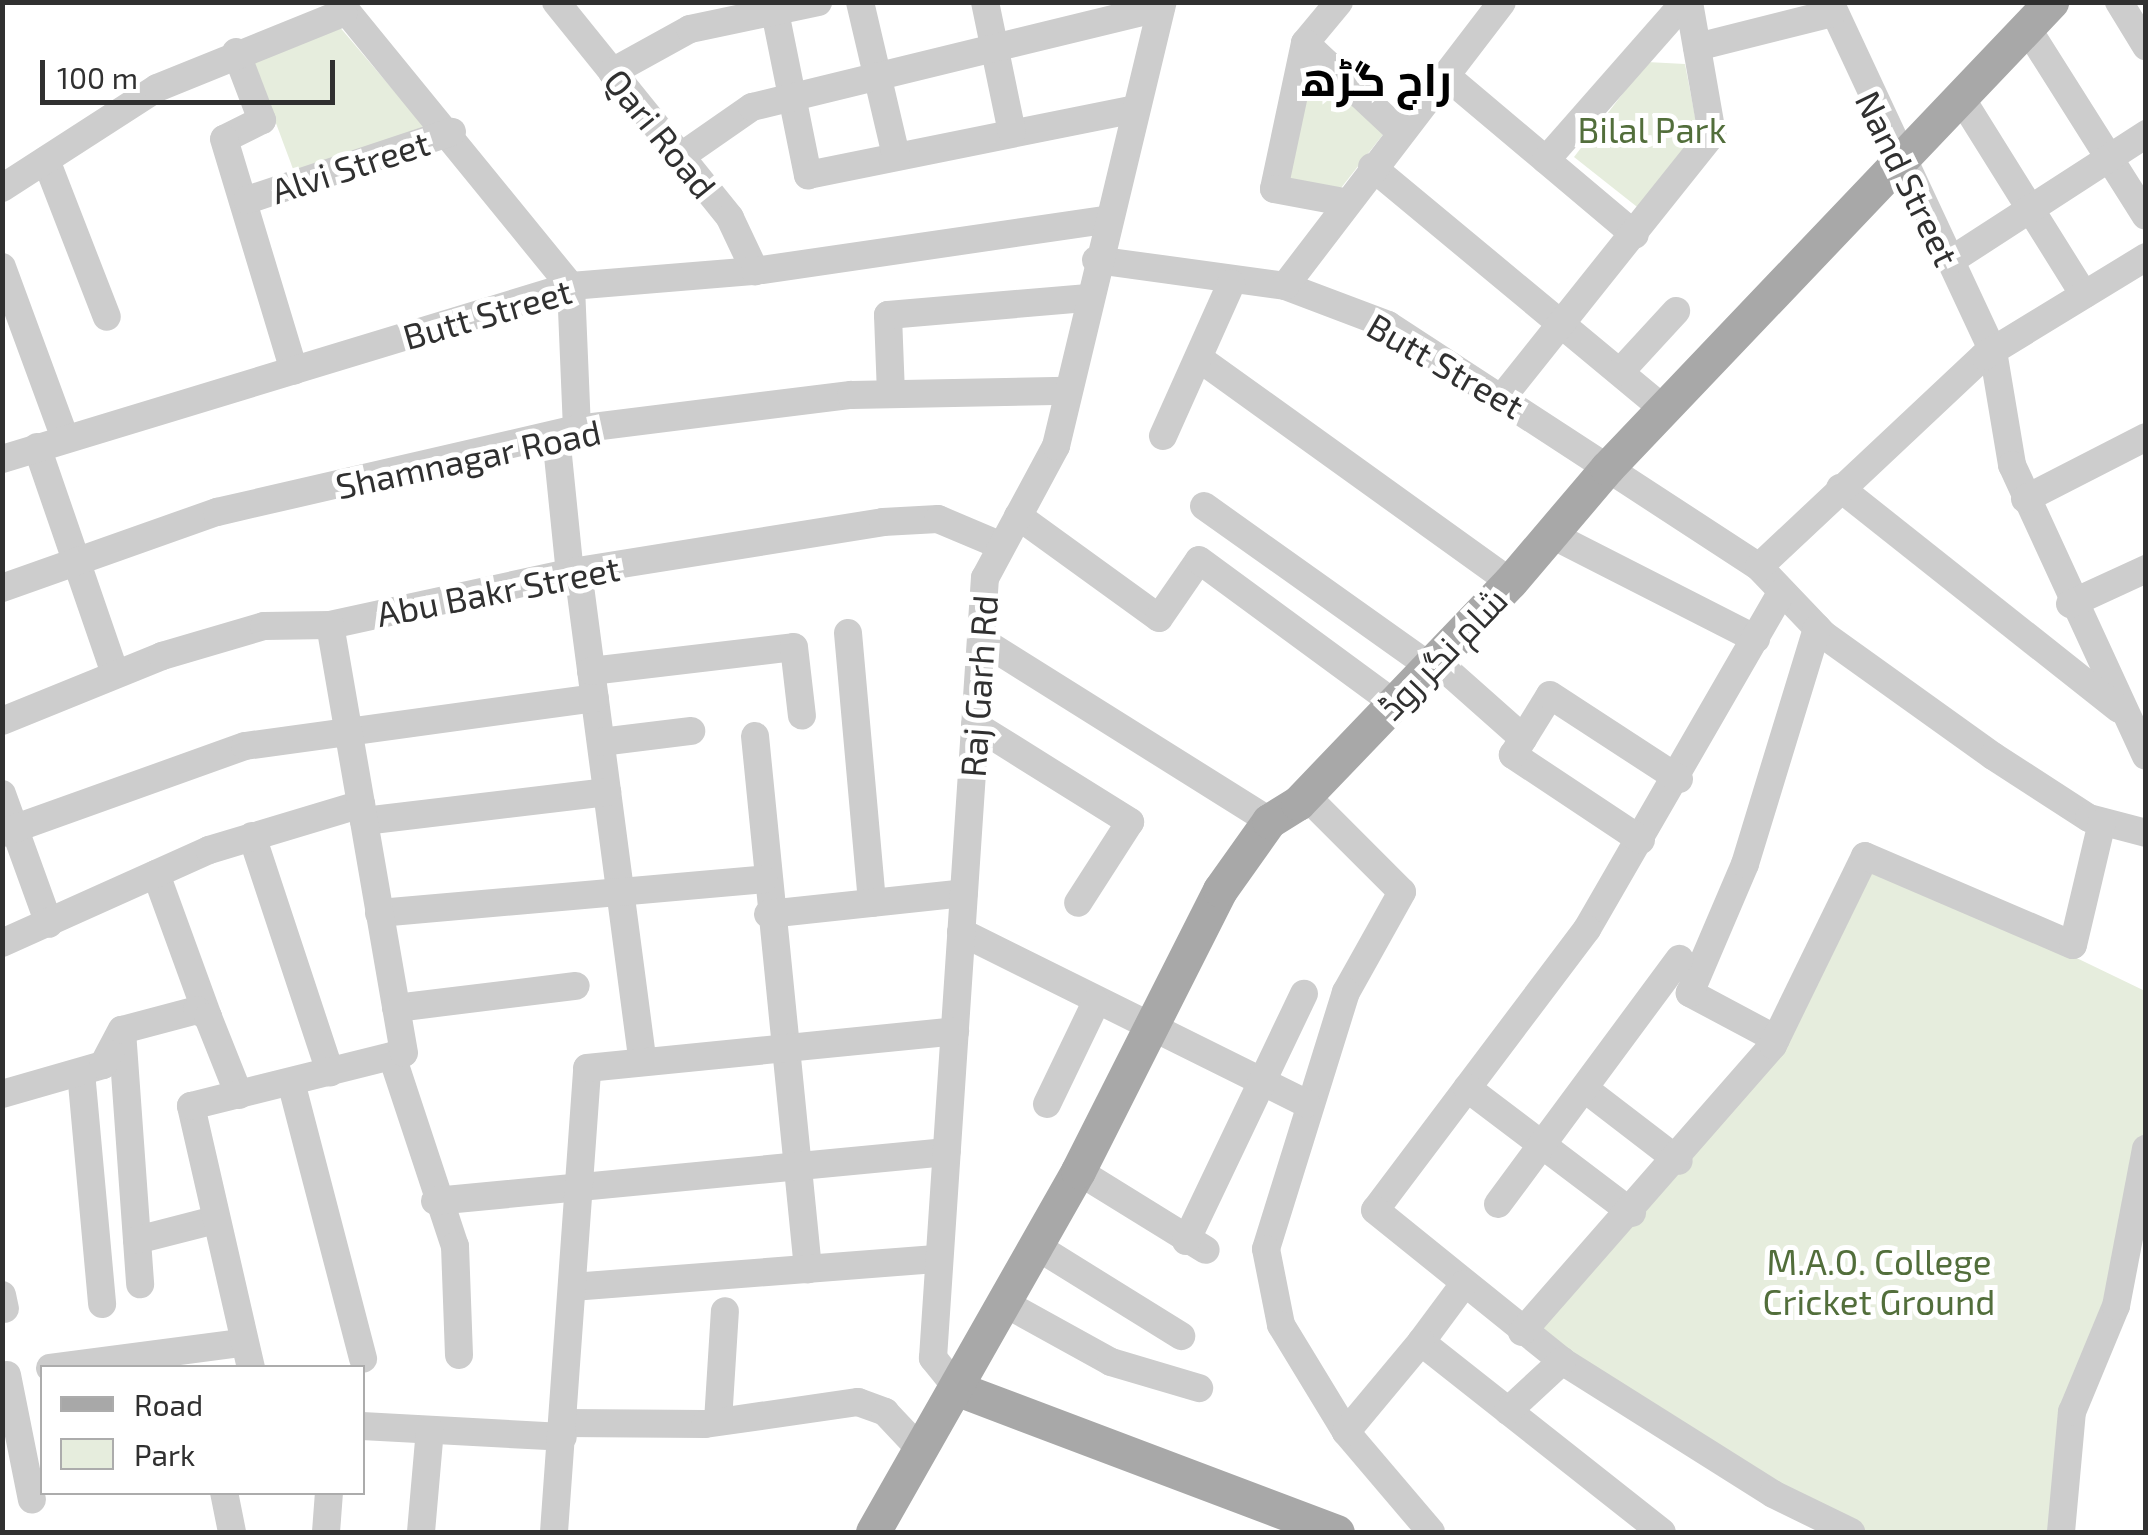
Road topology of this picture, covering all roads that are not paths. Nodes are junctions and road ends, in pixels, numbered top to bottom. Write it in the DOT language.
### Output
graph roads {
  1 [pos="556,2"];
  2 [pos="818,2"];
  3 [pos="860,2"];
  4 [pos="985,2"];
  5 [pos="1339,2"];
  6 [pos="1502,2"];
  7 [pos="1687,2"];
  8 [pos="2052,2"];
  9 [pos="1162,5"];
  10 [pos="774,7"];
  11 [pos="341,8"];
  12 [pos="1831,8"];
  13 [pos="2131,11"];
  14 [pos="1079,15"];
  15 [pos="2027,28"];
  16 [pos="1305,43"];
  17 [pos="2146,46"];
  18 [pos="1697,47"];
  19 [pos="995,48"];
  20 [pos="236,52"];
  21 [pos="612,72"];
  22 [pos="1445,75"];
  23 [pos="877,76"];
  24 [pos="792,97"];
  25 [pos="1961,98"];
  26 [pos="1134,110"];
  27 [pos="1399,131"];
  28 [pos="452,132"];
  29 [pos="1012,132"];
  30 [pos="2146,134"];
  31 [pos="896,156"];
  32 [pos="680,157"];
  33 [pos="2108,158"];
  34 [pos="46,160"];
  35 [pos="1546,160"];
  36 [pos="1900,161"];
  37 [pos="1372,167"];
  38 [pos="2,188"];
  39 [pos="247,200"];
  40 [pos="1344,202"];
  41 [pos="2030,209"];
  42 [pos="2146,216"];
  43 [pos="1105,220"];
  44 [pos="1635,235"];
  45 [pos="2146,257"];
  46 [pos="1096,260"];
  47 [pos="1950,261"];
  48 [pos="2,267"];
  49 [pos="755,271"];
  50 [pos="1231,284"];
  51 [pos="571,286"];
  52 [pos="1285,286"];
  53 [pos="2084,296"];
  54 [pos="1088,298"];
  55 [pos="1676,311"];
  56 [pos="108,316"];
  57 [pos="1563,322"];
  58 [pos="1993,351"];
  59 [pos="1200,359"];
  60 [pos="294,371"];
  61 [pos="1620,372"];
  62 [pos="1068,391"];
  63 [pos="891,394"];
  64 [pos="1504,396"];
  65 [pos="1665,410"];
  66 [pos="566,433"];
  67 [pos="1163,436"];
  68 [pos="2146,436"];
  69 [pos="65,438"];
  70 [pos="37,447"];
  71 [pos="2,458"];
  72 [pos="1607,468"];
  73 [pos="1840,488"];
  74 [pos="2026,500"];
  75 [pos="1204,506"];
  76 [pos="1018,516"];
  77 [pos="1552,535"];
  78 [pos="1002,546"];
  79 [pos="76,559"];
  80 [pos="1759,568"];
  81 [pos="2146,569"];
  82 [pos="574,572"];
  83 [pos="1510,582"];
  84 [pos="2,588"];
  85 [pos="1781,593"];
  86 [pos="2070,604"];
  87 [pos="330,625"];
  88 [pos="1817,628"];
  89 [pos="848,633"];
  90 [pos="1756,639"];
  91 [pos="981,640"];
  92 [pos="1432,663"];
  93 [pos="115,674"];
  94 [pos="593,685"];
  95 [pos="1394,703"];
  96 [pos="2124,713"];
  97 [pos="802,716"];
  98 [pos="2,721"];
  99 [pos="975,725"];
  100 [pos="348,730"];
  101 [pos="691,731"];
  102 [pos="755,736"];
  103 [pos="1524,738"];
  104 [pos="600,742"];
  105 [pos="2146,756"];
  106 [pos="1679,779"];
  107 [pos="607,792"];
  108 [pos="2,794"];
  109 [pos="1306,795"];
  110 [pos="362,812"];
  111 [pos="1269,821"];
  112 [pos="2102,822"];
  113 [pos="9,831"];
  114 [pos="2146,833"];
  115 [pos="252,836"];
  116 [pos="1641,840"];
  117 [pos="156,874"];
  118 [pos="764,879"];
  119 [pos="620,889"];
  120 [pos="964,893"];
  121 [pos="872,903"];
  122 [pos="1078,903"];
  123 [pos="380,913"];
  124 [pos="768,914"];
  125 [pos="48,924"];
  126 [pos="961,932"];
  127 [pos="2,943"];
  128 [pos="1680,959"];
  129 [pos="576,986"];
  130 [pos="1304,994"];
  131 [pos="1096,1002"];
  132 [pos="396,1008"];
  133 [pos="208,1018"];
  134 [pos="122,1030"];
  135 [pos="955,1031"];
  136 [pos="1152,1031"];
  137 [pos="1776,1039"];
  138 [pos="783,1048"];
  139 [pos="392,1056"];
  140 [pos="642,1062"];
  141 [pos="81,1072"];
  142 [pos="330,1072"];
  143 [pos="290,1082"];
  144 [pos="1262,1083"];
  145 [pos="1468,1088"];
  146 [pos="1585,1089"];
  147 [pos="2,1094"];
  148 [pos="239,1095"];
  149 [pos="1047,1104"];
  150 [pos="1307,1104"];
  151 [pos="1543,1146"];
  152 [pos="2146,1150"];
  153 [pos="947,1152"];
  154 [pos="1679,1161"];
  155 [pos="796,1165"];
  156 [pos="1078,1172"];
  157 [pos="575,1184"];
  158 [pos="435,1200"];
  159 [pos="1498,1204"];
  160 [pos="1632,1213"];
  161 [pos="216,1220"];
  162 [pos="137,1240"];
  163 [pos="1036,1246"];
  164 [pos="940,1259"];
  165 [pos="808,1269"];
  166 [pos="2133,1281"];
  167 [pos="140,1284"];
  168 [pos="1464,1284"];
  169 [pos="572,1287"];
  170 [pos="102,1304"];
  171 [pos="1006,1304"];
  172 [pos="726,1310"];
  173 [pos="1522,1332"];
  174 [pos="1181,1336"];
  175 [pos="1421,1342"];
  176 [pos="246,1355"];
  177 [pos="459,1355"];
  178 [pos="197,1357"];
  179 [pos="363,1359"];
  180 [pos="1562,1360"];
  181 [pos="100,1364"];
  182 [pos="40,1369"];
  183 [pos="5,1375"];
  184 [pos="1199,1388"];
  185 [pos="958,1389"];
  186 [pos="1508,1411"];
  187 [pos="718,1421"];
  188 [pos="365,1426"];
  189 [pos="430,1430"];
  190 [pos="563,1430"];
  191 [pos="1346,1432"];
  192 [pos="920,1448"];
  193 [pos="225,1495"];
  194 [pos="329,1495"];
  195 [pos="32,1500"];
  196 [pos="232,1532"];
  197 [pos="326,1532"];
  198 [pos="421,1532"];
  199 [pos="554,1532"];
  200 [pos="873,1532"];
  201 [pos="1336,1532"];
  202 [pos="1431,1532"];
  203 [pos="1662,1532"];
  204 [pos="1852,1532"];
  205 [pos="2061,1532"];
  1 -- 21 [label="street, Qari Road"];
  2 -- 10 [label="street"];
  3 -- 23 [label="street"];
  4 -- 19 [label="street"];
  5 -- 16 [label="street"];
  6 -- 22 [label="street"];
  7 -- 18 [label="street"];
  7 -- 35 [label="street"];
  8 -- 15 [label="main road, شام نگر روڈ"];
  9 -- 14 [label="street"];
  9 -- 26 [label="street, Raj Garh Rd"];
  10 -- 21 [label="street"];
  10 -- 24 [label="street"];
  11 -- 20 [label="street"];
  11 -- 28 [label="street"];
  12 -- 18 [label="street"];
  12 -- 36 [label="street, Nand Street"];
  13 -- 17 [label="street"];
  14 -- 19 [label="street"];
  15 -- 25 [label="main road, شام نگر روڈ"];
  15 -- 33 [label="street"];
  16 -- 27 [label="street"];
  16 -- 40 [label="street"];
  18 -- 44 [label="street"];
  19 -- 23 [label="street"];
  19 -- 29 [label="street"];
  20 -- 34 [label="street"];
  20 -- 39 [label="street"];
  21 -- 32 [label="street, Qari Road"];
  22 -- 27 [label="street"];
  22 -- 35 [label="street"];
  23 -- 24 [label="street"];
  23 -- 31 [label="street"];
  24 -- 31 [label="street"];
  24 -- 32 [label="street"];
  25 -- 36 [label="main road, شام نگر روڈ"];
  25 -- 41 [label="street"];
  26 -- 29 [label="street"];
  26 -- 43 [label="street, Raj Garh Rd"];
  27 -- 37 [label="street"];
  28 -- 39 [label="street, Alvi Street"];
  28 -- 51 [label="street"];
  29 -- 31 [label="street"];
  30 -- 33 [label="street"];
  32 -- 49 [label="street, Qari Road"];
  33 -- 41 [label="street"];
  33 -- 42 [label="street"];
  34 -- 38 [label="street"];
  34 -- 56 [label="street"];
  35 -- 44 [label="street"];
  36 -- 47 [label="street, Nand Street"];
  36 -- 65 [label="main road, شام نگر روڈ"];
  37 -- 40 [label="street"];
  37 -- 57 [label="street"];
  39 -- 60 [label="street"];
  40 -- 52 [label="street"];
  41 -- 47 [label="street"];
  41 -- 53 [label="street"];
  43 -- 46 [label="street, Raj Garh Rd"];
  43 -- 49 [label="street, Butt Street"];
  44 -- 57 [label="street"];
  45 -- 53 [label="street"];
  46 -- 50 [label="street, Butt Street"];
  46 -- 54 [label="street, Raj Garh Rd"];
  47 -- 58 [label="street, Nand Street"];
  48 -- 69 [label="street"];
  49 -- 51 [label="street, Butt Street"];
  50 -- 52 [label="street, Butt Street"];
  50 -- 59 [label="street"];
  51 -- 60 [label="street, Butt Street"];
  51 -- 66 [label="street"];
  52 -- 64 [label="street, Butt Street"];
  53 -- 58 [label="street"];
  54 -- 62 [label="street, Raj Garh Rd"];
  54 -- 63 [label="street"];
  55 -- 61 [label="street"];
  57 -- 61 [label="street"];
  57 -- 64 [label="street"];
  58 -- 73 [label="street"];
  58 -- 74 [label="street, Nand Street"];
  59 -- 67 [label="street"];
  59 -- 83 [label="street"];
  60 -- 69 [label="street, Butt Street"];
  61 -- 65 [label="street"];
  62 -- 63 [label="street, Shamnagar Road"];
  62 -- 76 [label="street, Raj Garh Rd"];
  63 -- 66 [label="street, Shamnagar Road"];
  64 -- 72 [label="street, Butt Street"];
  65 -- 72 [label="main road, شام نگر روڈ"];
  66 -- 79 [label="street, Shamnagar Road"];
  66 -- 82 [label="street"];
  68 -- 74 [label="street"];
  69 -- 70 [label="street, Butt Street"];
  70 -- 71 [label="street, Butt Street"];
  70 -- 79 [label="street"];
  72 -- 77 [label="main road, شام نگر روڈ"];
  72 -- 80 [label="street, Butt Street"];
  73 -- 80 [label="street"];
  73 -- 96 [label="street"];
  74 -- 86 [label="street, Nand Street"];
  75 -- 92 [label="street"];
  76 -- 78 [label="street, Raj Garh Rd"];
  76 -- 95 [label="street"];
  77 -- 83 [label="main road, شام نگر روڈ"];
  77 -- 90 [label="street"];
  78 -- 82 [label="street, Abu Bakr Street"];
  78 -- 91 [label="street, Raj Garh Rd"];
  79 -- 84 [label="street, Shamnagar Road"];
  79 -- 93 [label="street"];
  80 -- 85 [label="street, Butt Street"];
  81 -- 86 [label="street"];
  82 -- 87 [label="street, Abu Bakr Street"];
  82 -- 94 [label="street"];
  83 -- 92 [label="main road, شام نگر روڈ"];
  85 -- 88 [label="street, Butt Street"];
  85 -- 90 [label="street"];
  86 -- 96 [label="street, Nand Street"];
  87 -- 93 [label="street, Abu Bakr Street"];
  87 -- 100 [label="street"];
  88 -- 112 [label="street, Butt Street"];
  88 -- 137 [label="street"];
  89 -- 121 [label="street"];
  90 -- 106 [label="street"];
  91 -- 99 [label="street, Raj Garh Rd"];
  91 -- 111 [label="street"];
  92 -- 95 [label="main road, شام نگر روڈ"];
  92 -- 103 [label="street"];
  93 -- 98 [label="street, Abu Bakr Street"];
  94 -- 97 [label="street"];
  94 -- 100 [label="street"];
  94 -- 104 [label="street"];
  95 -- 109 [label="main road, شام نگر روڈ"];
  96 -- 105 [label="street, Nand Street"];
  99 -- 120 [label="street, Raj Garh Rd"];
  99 -- 122 [label="street"];
  100 -- 110 [label="street"];
  100 -- 113 [label="street"];
  101 -- 104 [label="street"];
  102 -- 118 [label="street"];
  103 -- 106 [label="street"];
  103 -- 116 [label="street"];
  104 -- 107 [label="street"];
  106 -- 116 [label="street"];
  107 -- 110 [label="street"];
  107 -- 119 [label="street"];
  108 -- 113 [label="street"];
  109 -- 111 [label="main road, شام نگر روڈ"];
  109 -- 150 [label="street"];
  110 -- 115 [label="street"];
  110 -- 123 [label="street"];
  111 -- 136 [label="main road, شام نگر روڈ"];
  112 -- 114 [label="street, Butt Street"];
  112 -- 137 [label="street"];
  113 -- 125 [label="street"];
  115 -- 117 [label="street"];
  115 -- 142 [label="street"];
  116 -- 145 [label="street"];
  117 -- 125 [label="street"];
  117 -- 133 [label="street"];
  118 -- 119 [label="street"];
  118 -- 124 [label="street"];
  119 -- 123 [label="street"];
  119 -- 140 [label="street"];
  120 -- 121 [label="street"];
  120 -- 126 [label="street, Raj Garh Rd"];
  121 -- 124 [label="street"];
  123 -- 132 [label="street"];
  124 -- 138 [label="street"];
  125 -- 127 [label="street"];
  126 -- 131 [label="street"];
  126 -- 135 [label="street, Raj Garh Rd"];
  128 -- 146 [label="street"];
  129 -- 132 [label="street"];
  130 -- 144 [label="street"];
  131 -- 136 [label="street"];
  131 -- 149 [label="street"];
  132 -- 139 [label="street"];
  133 -- 134 [label="street"];
  133 -- 148 [label="street"];
  134 -- 141 [label="street"];
  134 -- 162 [label="street"];
  135 -- 138 [label="street"];
  135 -- 153 [label="street, Raj Garh Rd"];
  136 -- 144 [label="street"];
  136 -- 156 [label="main road, شام نگر روڈ"];
  137 -- 154 [label="street"];
  138 -- 140 [label="street"];
  138 -- 155 [label="street"];
  139 -- 142 [label="street"];
  139 -- 158 [label="street"];
  140 -- 157 [label="street"];
  141 -- 147 [label="street"];
  141 -- 170 [label="street"];
  142 -- 143 [label="street"];
  143 -- 148 [label="street"];
  143 -- 179 [label="street"];
  144 -- 150 [label="street"];
  144 -- 156 [label="street"];
  145 -- 151 [label="street"];
  145 -- 168 [label="street"];
  146 -- 151 [label="street"];
  146 -- 154 [label="street"];
  148 -- 161 [label="street"];
  150 -- 191 [label="street"];
  151 -- 159 [label="street"];
  151 -- 160 [label="street"];
  152 -- 166 [label="street"];
  153 -- 155 [label="street"];
  153 -- 164 [label="street, Raj Garh Rd"];
  154 -- 160 [label="street"];
  155 -- 157 [label="street"];
  155 -- 165 [label="street"];
  156 -- 163 [label="main road, شام نگر روڈ"];
  157 -- 158 [label="street"];
  157 -- 169 [label="street"];
  158 -- 177 [label="street"];
  160 -- 173 [label="street"];
  161 -- 162 [label="street"];
  161 -- 176 [label="street"];
  162 -- 167 [label="street"];
  163 -- 171 [label="main road, شام نگر روڈ"];
  163 -- 174 [label="street"];
  164 -- 165 [label="street"];
  164 -- 185 [label="street, Raj Garh Rd"];
  165 -- 169 [label="street"];
  166 -- 205 [label="street"];
  168 -- 173 [label="street"];
  168 -- 175 [label="street"];
  169 -- 190 [label="street"];
  171 -- 184 [label="street"];
  171 -- 185 [label="main road, شام نگر روڈ"];
  172 -- 187 [label="street"];
  173 -- 180 [label="street"];
  175 -- 186 [label="street"];
  175 -- 191 [label="street"];
  176 -- 178 [label="street"];
  178 -- 181 [label="street"];
  180 -- 186 [label="street"];
  180 -- 204 [label="street"];
  182 -- 183 [label="street"];
  183 -- 195 [label="street"];
  185 -- 192 [label="main road, شام نگر روڈ"];
  185 -- 201 [label="main road"];
  186 -- 203 [label="street"];
  187 -- 190 [label="street"];
  187 -- 192 [label="street"];
  188 -- 189 [label="street"];
  189 -- 190 [label="street"];
  189 -- 198 [label="street"];
  190 -- 199 [label="street"];
  191 -- 202 [label="street"];
  192 -- 200 [label="main road, شام نگر روڈ"];
  193 -- 196 [label="street"];
  194 -- 197 [label="street"];
}
